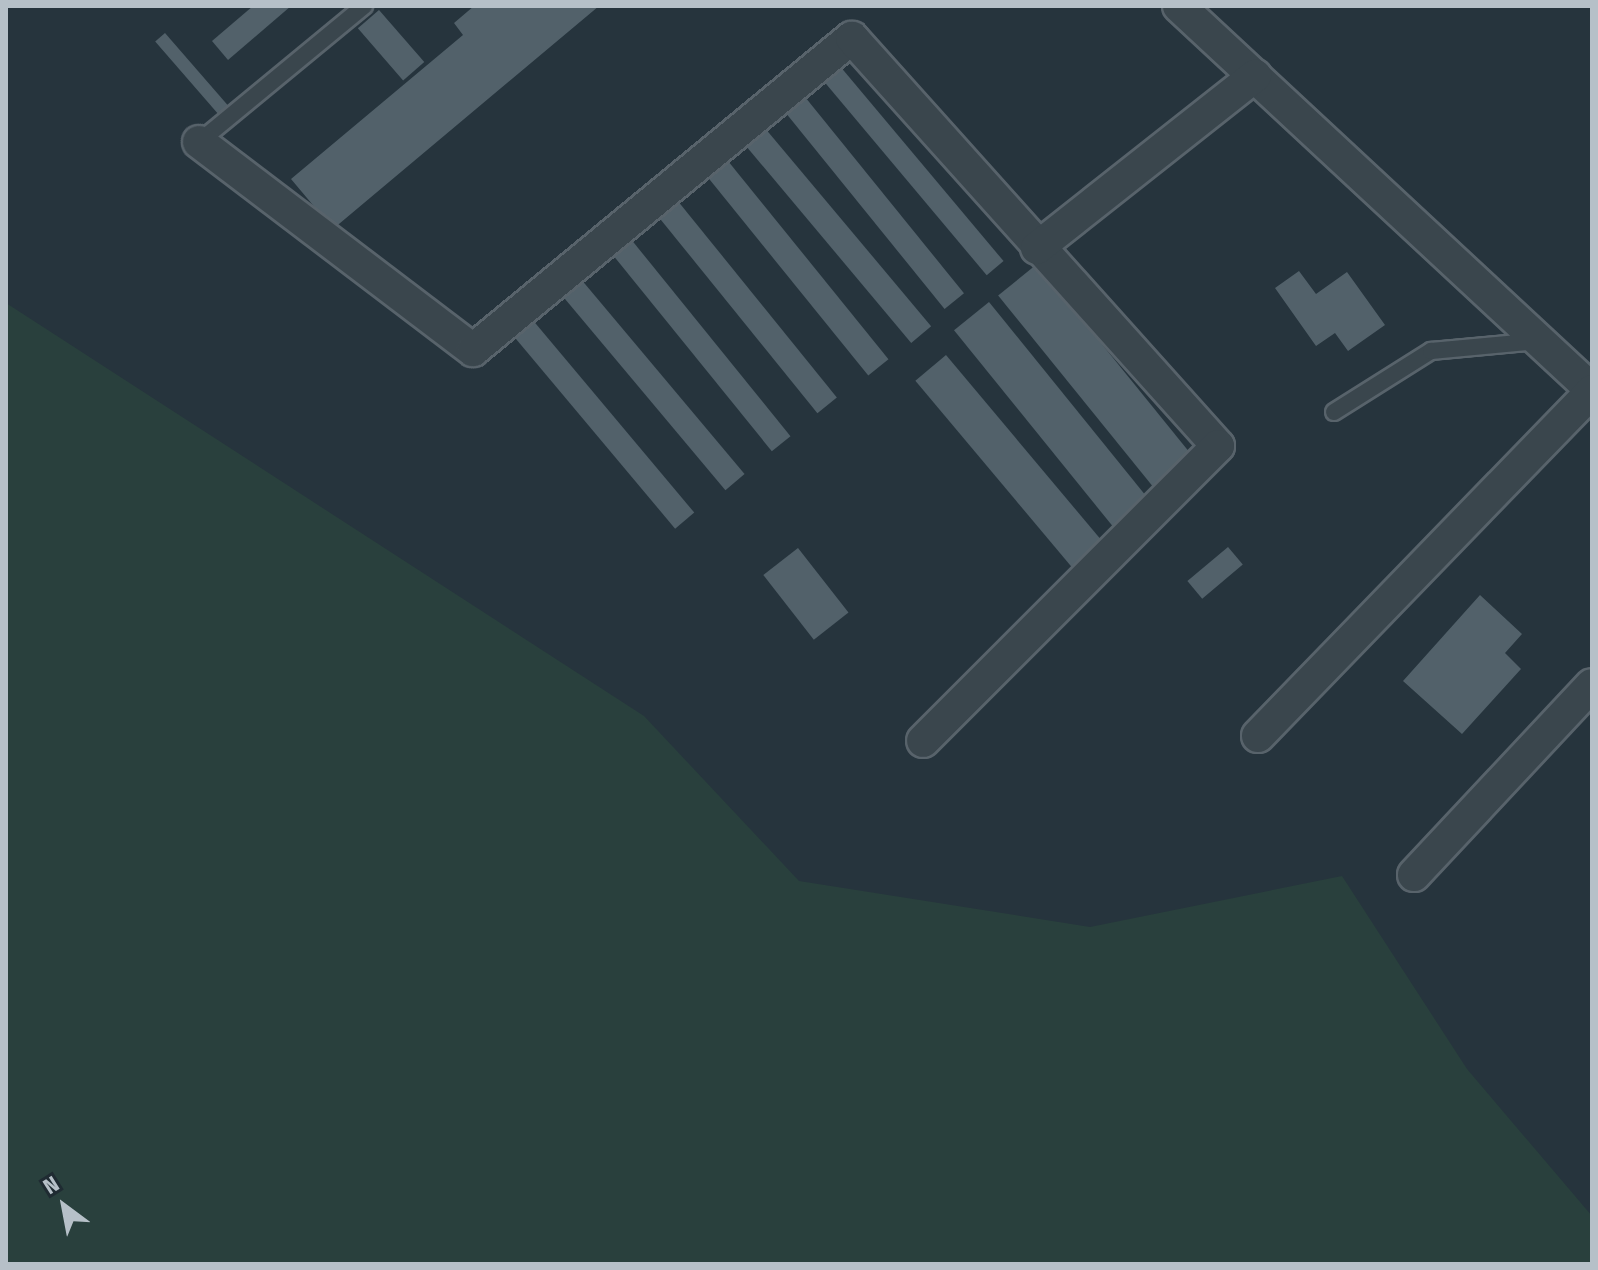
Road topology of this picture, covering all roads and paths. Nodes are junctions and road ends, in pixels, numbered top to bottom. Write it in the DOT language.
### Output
graph roads {
  1 [pos="364,6"];
  2 [pos="1179,6"];
  3 [pos="1255,76"];
  4 [pos="199,142"];
  5 [pos="1037,248"];
  6 [pos="1539,341"];
  7 [pos="1592,390"];
  8 [pos="1334,412"];
  9 [pos="1592,685"];
  10 [pos="1258,736"];
  11 [pos="923,741"];
  12 [pos="1414,875"];
  1 -- 4 [label="lane"];
  2 -- 3 [label="street"];
  3 -- 5 [label="street"];
  3 -- 6 [label="street"];
  4 -- 5 [label="street"];
  5 -- 11 [label="street"];
  6 -- 7 [label="street"];
  6 -- 8 [label="lane"];
  7 -- 10 [label="street"];
  9 -- 12 [label="street"];
}
